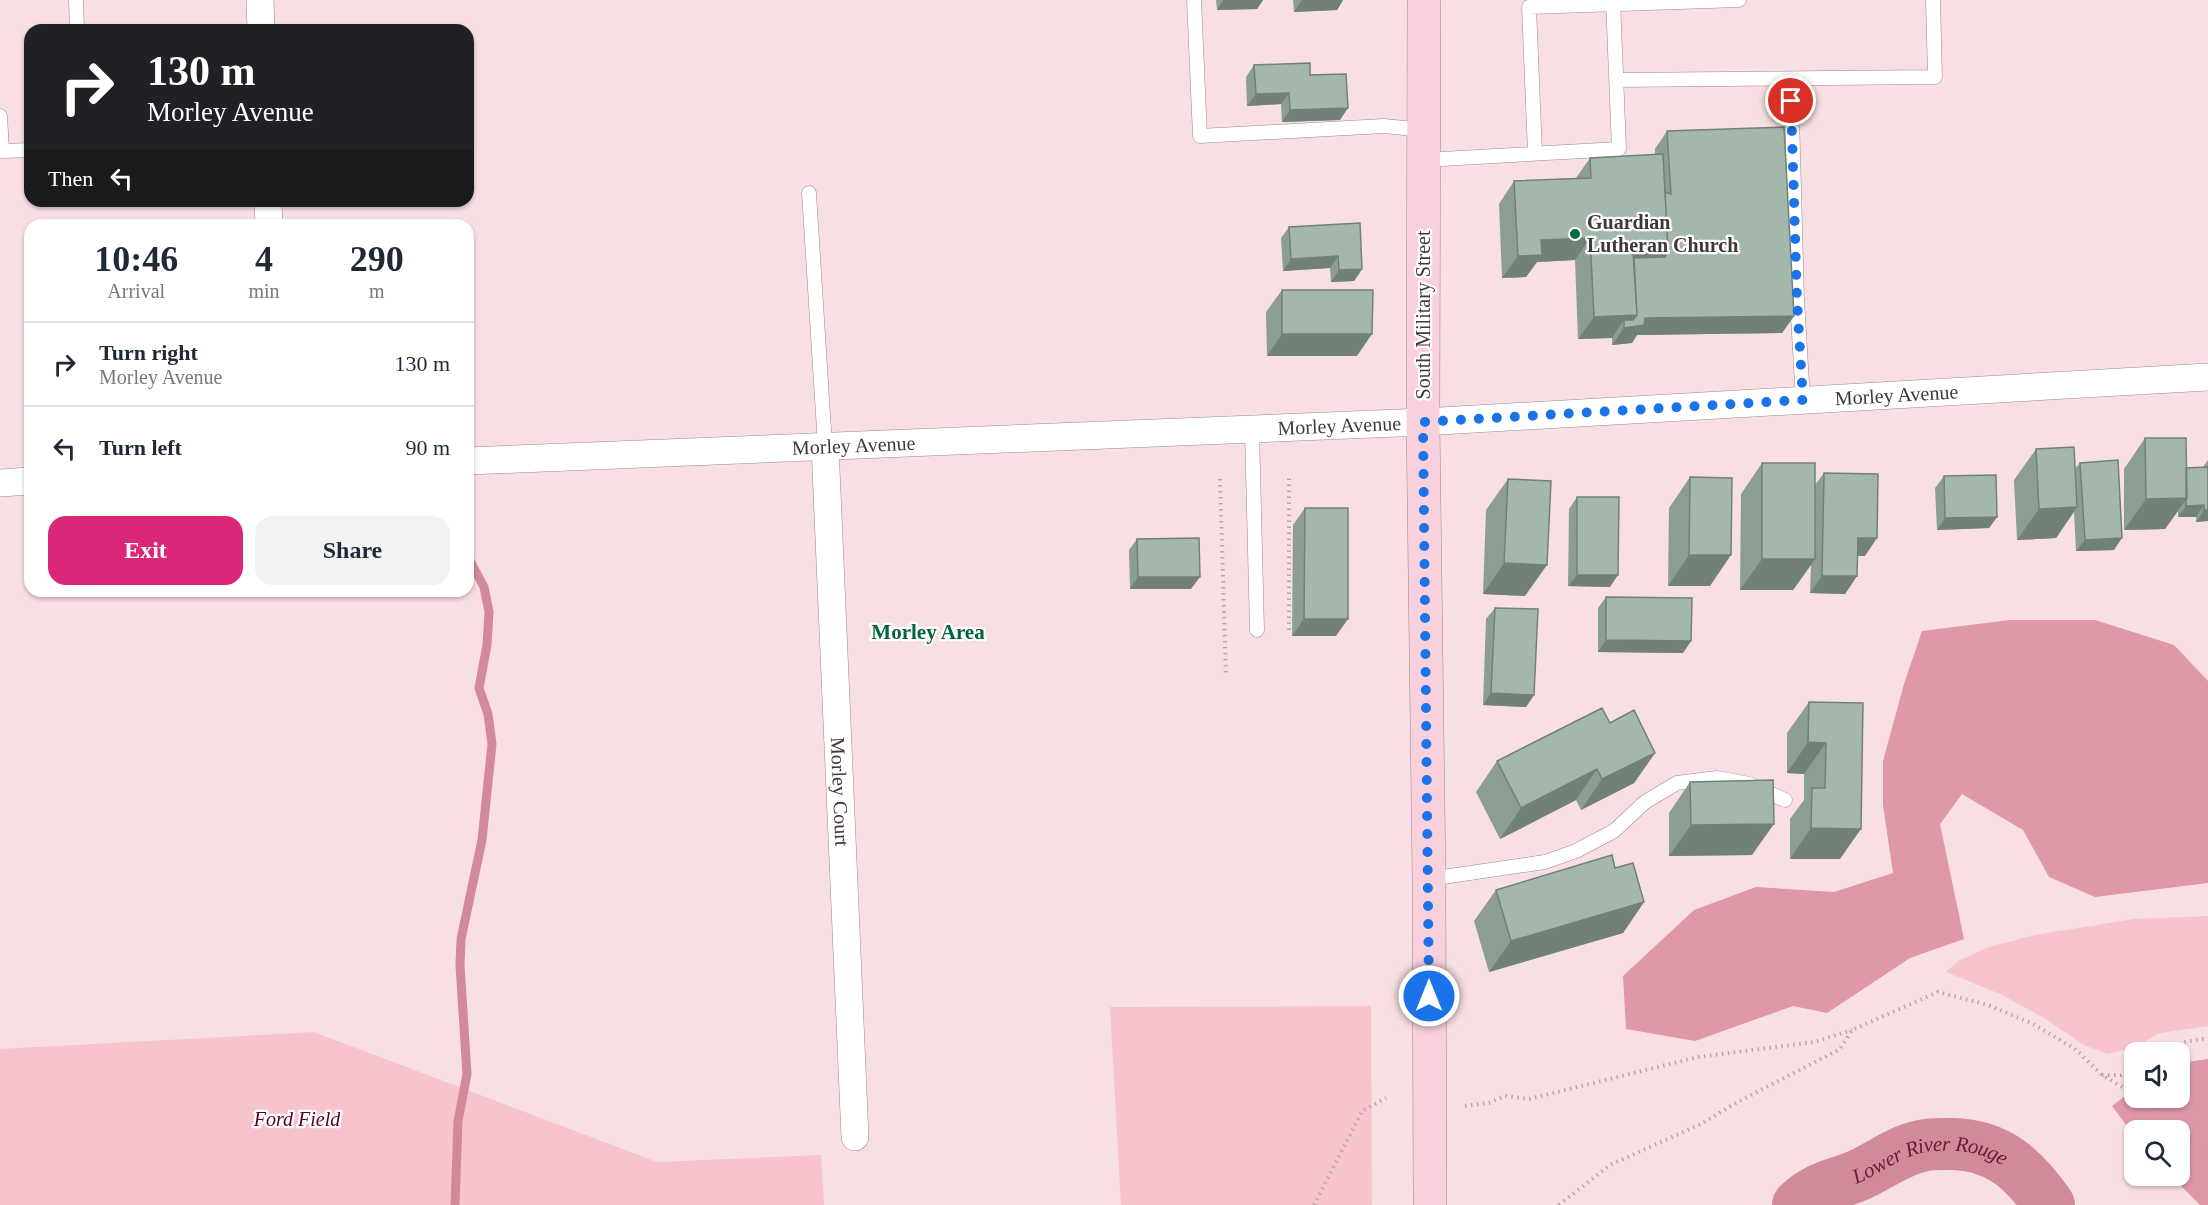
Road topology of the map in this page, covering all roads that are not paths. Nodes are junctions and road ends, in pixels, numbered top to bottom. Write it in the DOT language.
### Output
graph roads {
  1 [pos="75,0"];
  2 [pos="260,0"];
  3 [pos="1194,0"];
  4 [pos="1424,0"];
  5 [pos="1739,0"];
  6 [pos="1933,0"];
  7 [pos="1613,2"];
  8 [pos="77,24"];
  9 [pos="261,24"];
  10 [pos="1791,79"];
  11 [pos="1617,80"];
  12 [pos="0,116"];
  13 [pos="1424,145"];
  14 [pos="24,150"];
  15 [pos="1535,153"];
  16 [pos="809,193"];
  17 [pos="2208,377"];
  18 [pos="1803,400"];
  19 [pos="1423,422"];
  20 [pos="1252,429"];
  21 [pos="825,446"];
  22 [pos="474,461"];
  23 [pos="24,481"];
  24 [pos="0,483"];
  25 [pos="1257,630"];
  26 [pos="1785,801"];
  27 [pos="1429,879"];
  28 [pos="855,1137"];
  29 [pos="1430,1205"];
  1 -- 8 [label="lane"];
  2 -- 9 [label="street"];
  3 -- 13 [label="lane"];
  4 -- 13 [label="street, South Military Street"];
  5 -- 7 [label="lane"];
  6 -- 10 [label="lane"];
  7 -- 11 [label="lane"];
  7 -- 15 [label="lane"];
  10 -- 11 [label="lane"];
  10 -- 18 [label="lane"];
  11 -- 15 [label="lane"];
  12 -- 14 [label="lane"];
  13 -- 15 [label="lane"];
  13 -- 19 [label="street, South Military Street"];
  16 -- 21 [label="lane"];
  17 -- 18 [label="street, Morley Avenue"];
  18 -- 19 [label="street, Morley Avenue"];
  19 -- 20 [label="street, Morley Avenue"];
  19 -- 27 [label="street, South Military Street"];
  20 -- 21 [label="street, Morley Avenue"];
  20 -- 25 [label="lane"];
  21 -- 22 [label="street, Morley Avenue"];
  21 -- 28 [label="street, Morley Court"];
  23 -- 24 [label="street"];
  26 -- 27 [label="lane"];
  27 -- 29 [label="street, South Military Street"];
}
